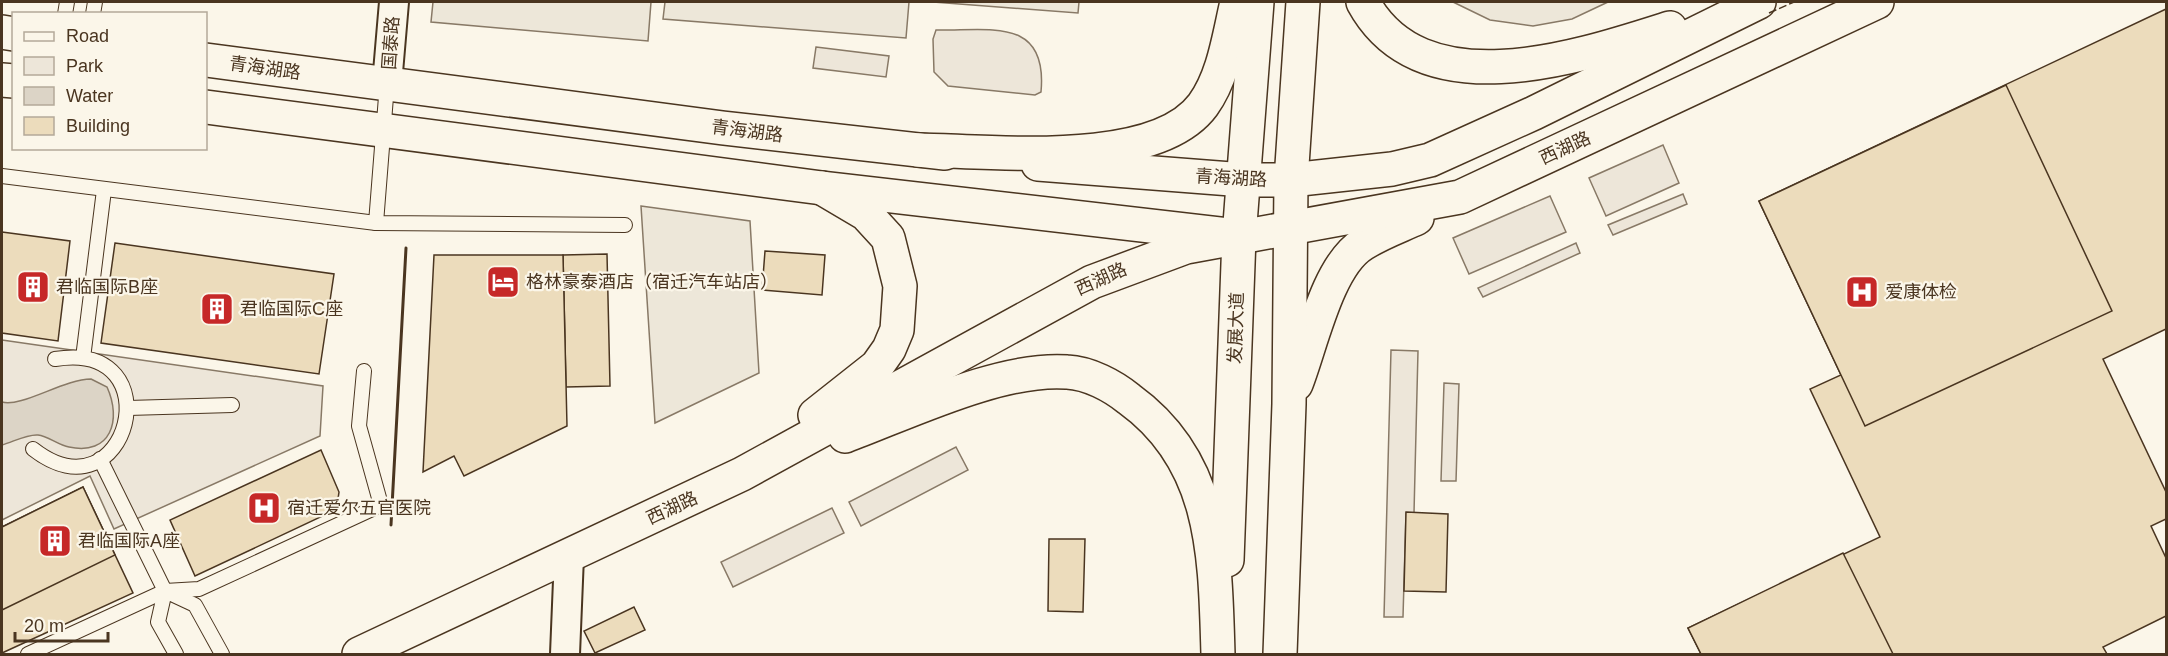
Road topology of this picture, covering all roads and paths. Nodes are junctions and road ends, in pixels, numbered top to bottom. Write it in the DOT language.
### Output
graph roads {
  1 [pos="394,2"];
  2 [pos="1237,2"];
  3 [pos="1257,2"];
  4 [pos="1304,2"];
  5 [pos="1363,2"];
  6 [pos="1754,2"];
  7 [pos="1759,2"];
  8 [pos="1877,2"];
  9 [pos="207,60"];
  10 [pos="387,84"];
  11 [pos="207,107"];
  12 [pos="384,130"];
  13 [pos="918,150"];
  14 [pos="2,176"];
  15 [pos="1244,180"];
  16 [pos="1291,180"];
  17 [pos="822,188"];
  18 [pos="104,190"];
  19 [pos="1460,198"];
  20 [pos="376,223"];
  21 [pos="625,225"];
  22 [pos="1290,230"];
  23 [pos="1239,237"];
  24 [pos="82,358"];
  25 [pos="55,359"];
  26 [pos="364,371"];
  27 [pos="1289,404"];
  28 [pos="232,405"];
  29 [pos="128,408"];
  30 [pos="33,449"];
  31 [pos="100,459"];
  32 [pos="742,474"];
  33 [pos="569,556"];
  34 [pos="165,591"];
  35 [pos="28,654"];
  36 [pos="176,654"];
  37 [pos="222,654"];
  38 [pos="359,654"];
  39 [pos="565,654"];
  40 [pos="1218,654"];
  41 [pos="1223,654"];
  42 [pos="1280,654"];
  1 -- 10 [label="street, 国泰路"];
  2 -- 13 [label="main road"];
  3 -- 15 [label="main road, 发展大道"];
  4 -- 16 [label="main road"];
  5 -- 6 [label="main road"];
  7 -- 16 [label="main road"];
  8 -- 19 [label="main road, 西湖路"];
  9 -- 10 [label="main road, 青海湖路"];
  10 -- 12 [label="lane"];
  10 -- 13 [label="main road, 青海湖路"];
  11 -- 12 [label="main road"];
  12 -- 17 [label="main road"];
  12 -- 20 [label="lane"];
  13 -- 15 [label="main road, 青海湖路"];
  14 -- 18 [label="lane"];
  15 -- 16 [label="main road, 青海湖路"];
  15 -- 23 [label="main road, 发展大道"];
  16 -- 22 [label="main road"];
  16 -- 23 [label="main road"];
  17 -- 23 [label="main road"];
  17 -- 32 [label="main road"];
  18 -- 20 [label="lane"];
  18 -- 24 [label="lane"];
  19 -- 22 [label="main road, 西湖路"];
  19 -- 27 [label="main road"];
  20 -- 21 [label="lane"];
  22 -- 23 [label="main road, 西湖路"];
  22 -- 27 [label="main road"];
  23 -- 32 [label="main road, 西湖路"];
  23 -- 41 [label="main road, 发展大道"];
  24 -- 25 [label="lane"];
  24 -- 29 [label="lane"];
  26 -- 34 [label="lane"];
  27 -- 42 [label="main road"];
  28 -- 29 [label="lane"];
  29 -- 31 [label="lane"];
  30 -- 31 [label="lane"];
  31 -- 34 [label="lane"];
  32 -- 33 [label="main road, 西湖路"];
  32 -- 40 [label="main road"];
  33 -- 38 [label="main road, 西湖路"];
  33 -- 39 [label="street"];
  34 -- 35 [label="lane"];
  34 -- 36 [label="lane"];
  34 -- 37 [label="lane"];
}
